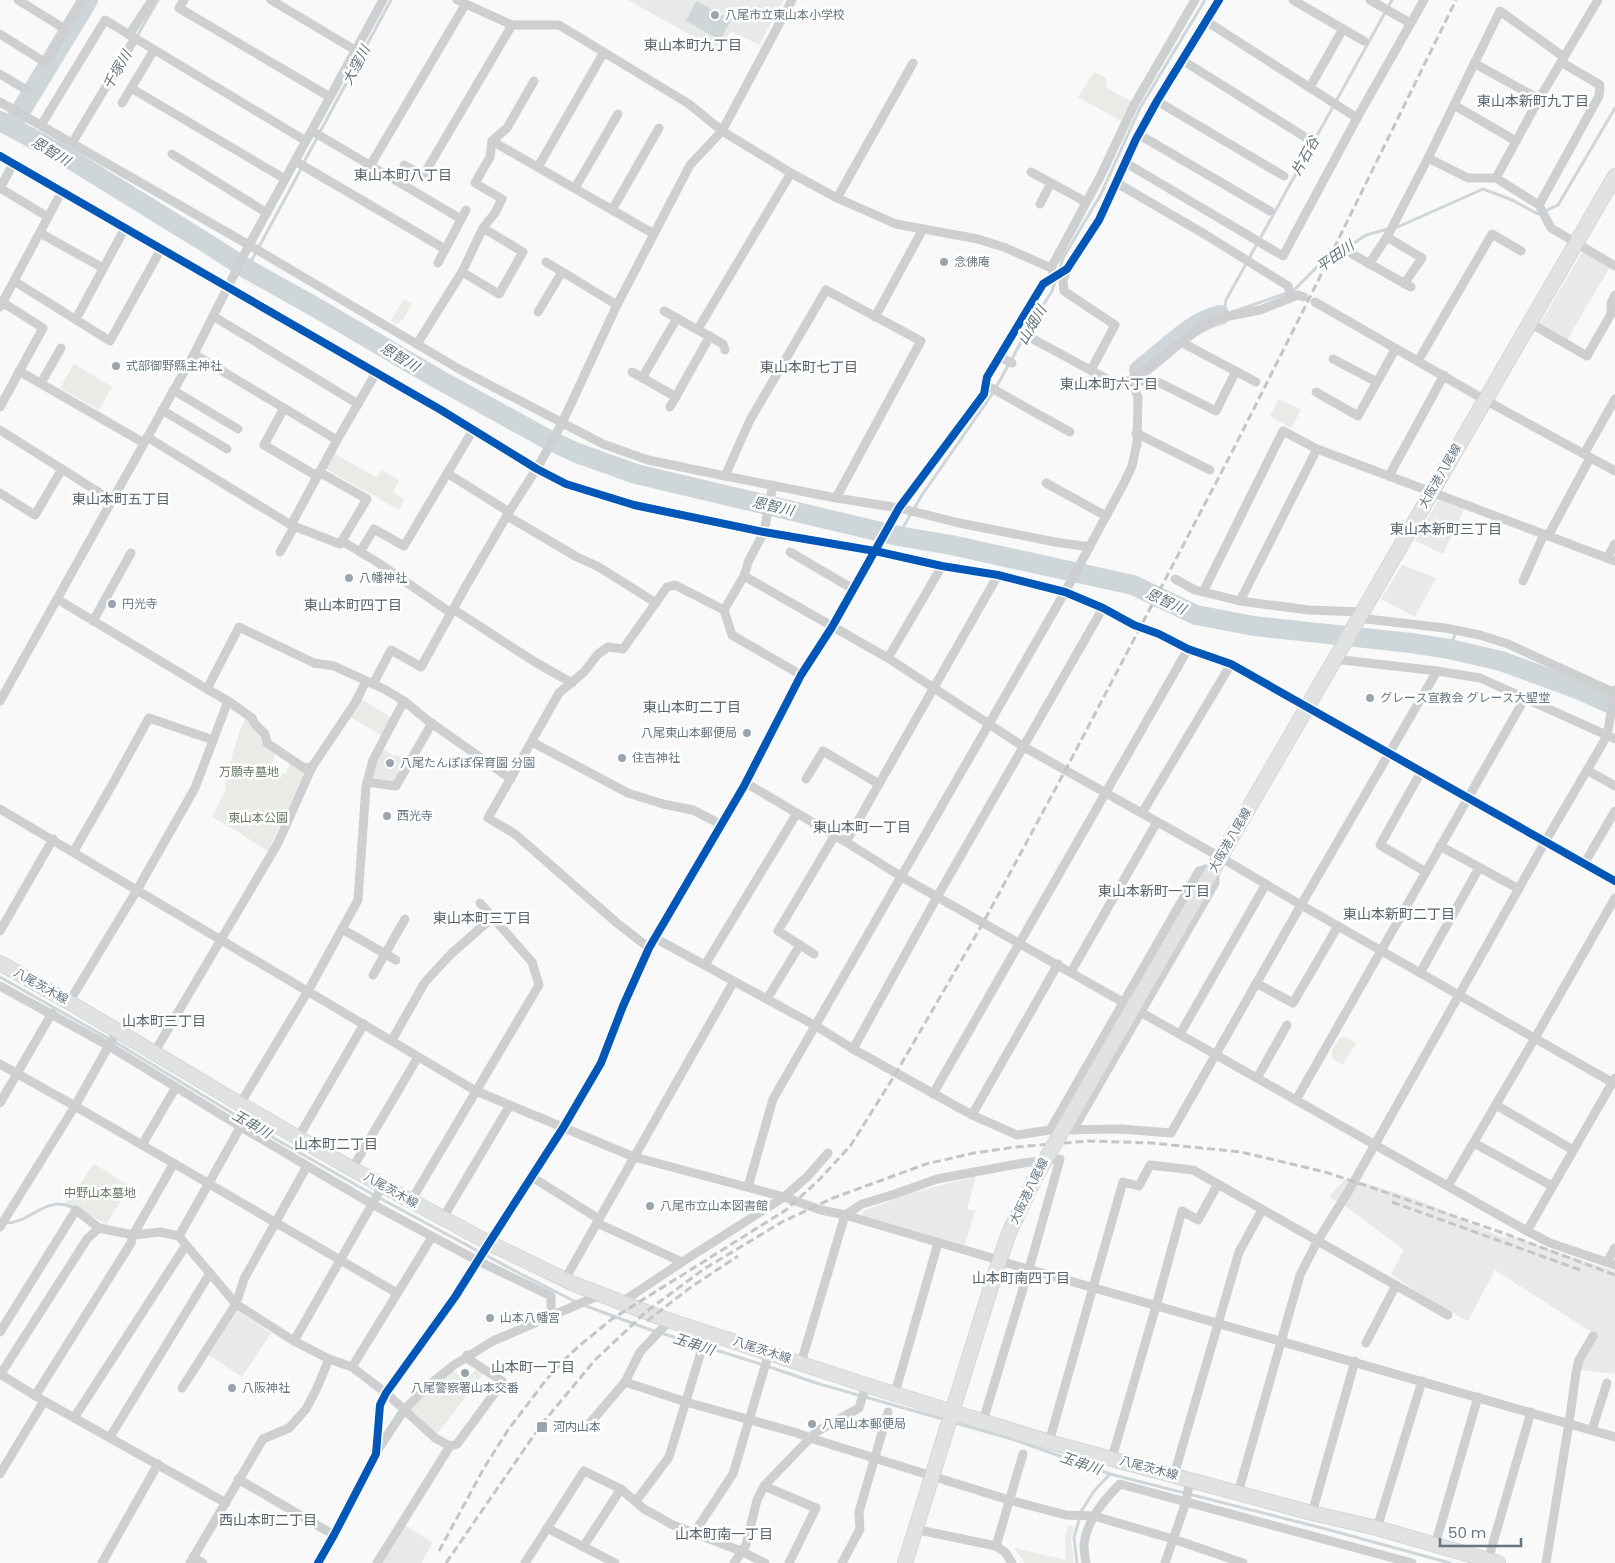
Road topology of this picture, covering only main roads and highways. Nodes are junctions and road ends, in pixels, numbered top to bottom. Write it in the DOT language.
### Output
graph roads {
  1 [pos="1615,176"];
  2 [pos="0,963"];
  3 [pos="950,1419"];
  4 [pos="1487,1561"];
  5 [pos="905,1563"];
  1 -- 3 [label="main road, 大阪港八尾線, bridge"];
  2 -- 3 [label="main road, 八尾茨木線"];
  3 -- 4 [label="main road, 八尾茨木線"];
  3 -- 5 [label="main road, 大阪港八尾線"];
}
